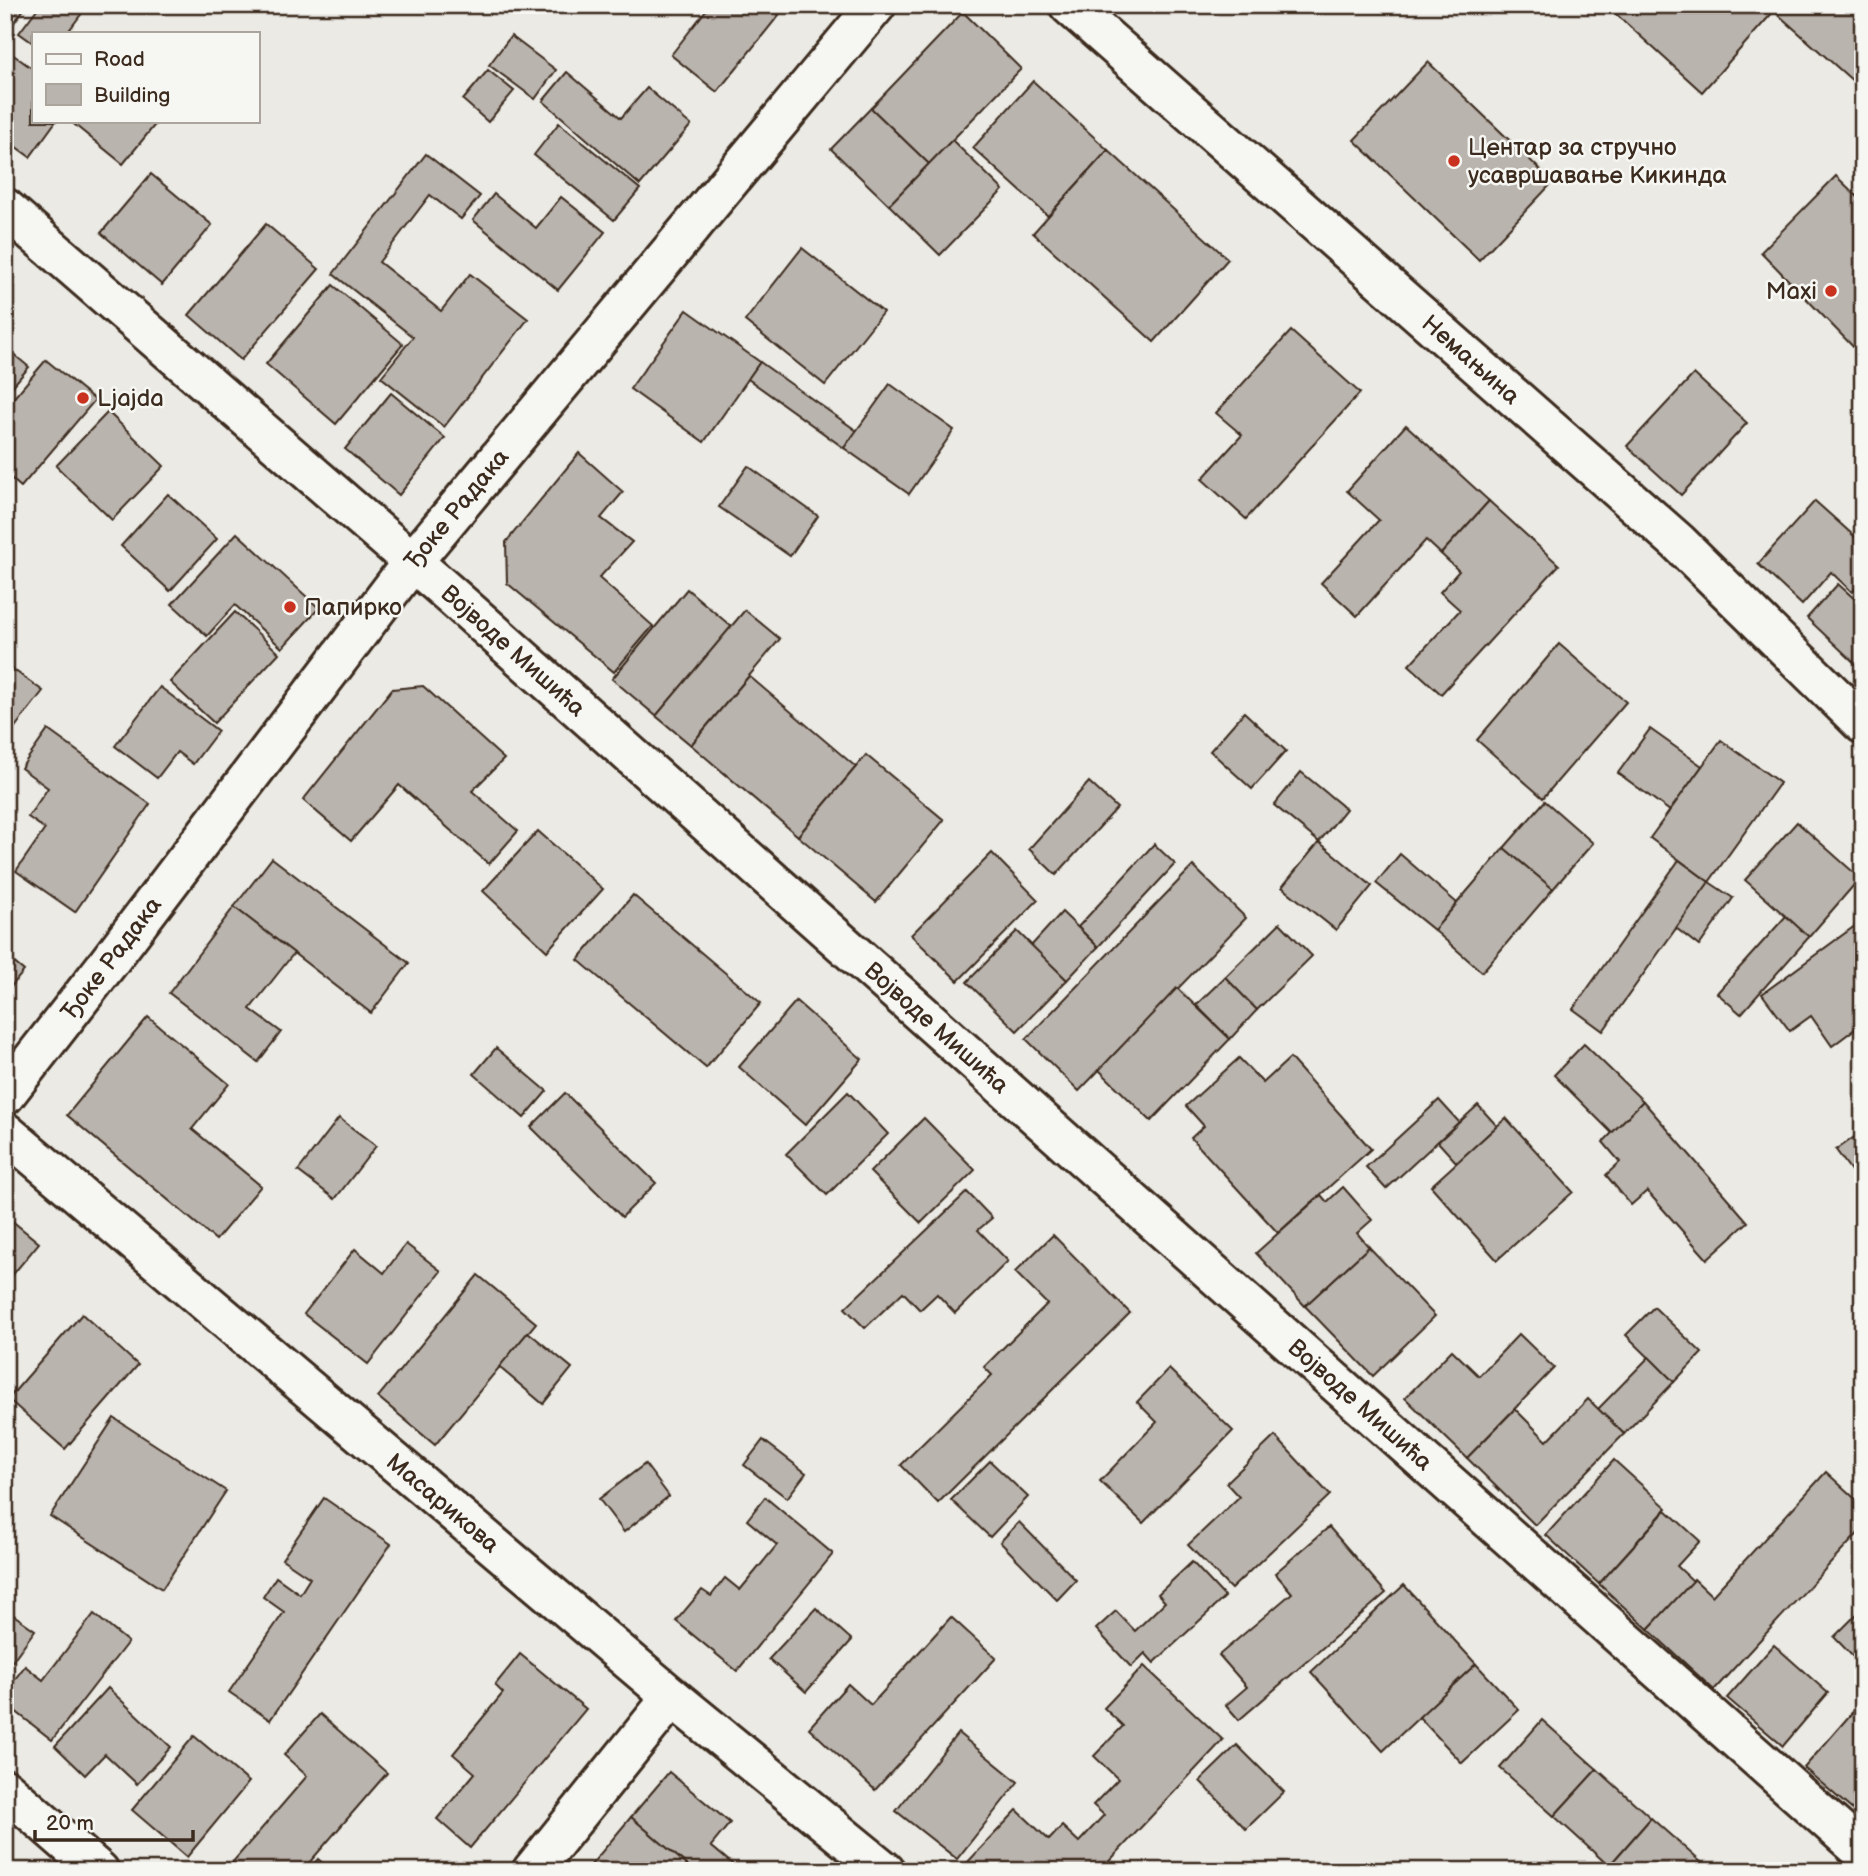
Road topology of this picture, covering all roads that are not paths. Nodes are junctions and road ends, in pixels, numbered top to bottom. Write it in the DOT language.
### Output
graph roads {
  1 [pos="876,5"];
  2 [pos="1069,5"];
  3 [pos="5,208"];
  4 [pos="413,561"];
  5 [pos="1863,724"];
  6 [pos="5,1095"];
  7 [pos="5,1132"];
  8 [pos="672,1697"];
  9 [pos="5,1789"];
  10 [pos="1863,1852"];
  11 [pos="99,1871"];
  12 [pos="532,1871"];
  13 [pos="886,1871"];
  1 -- 4 [label="street, Ђоке Радака"];
  2 -- 5 [label="street, Немањина"];
  3 -- 4 [label="street, Војводе Мишића"];
  4 -- 6 [label="street, Ђоке Радака"];
  4 -- 10 [label="street, Војводе Мишића"];
  7 -- 8 [label="street, Масарикова"];
  8 -- 12 [label="street"];
  8 -- 13 [label="street, Масарикова"];
  9 -- 11 [label="street"];
}
